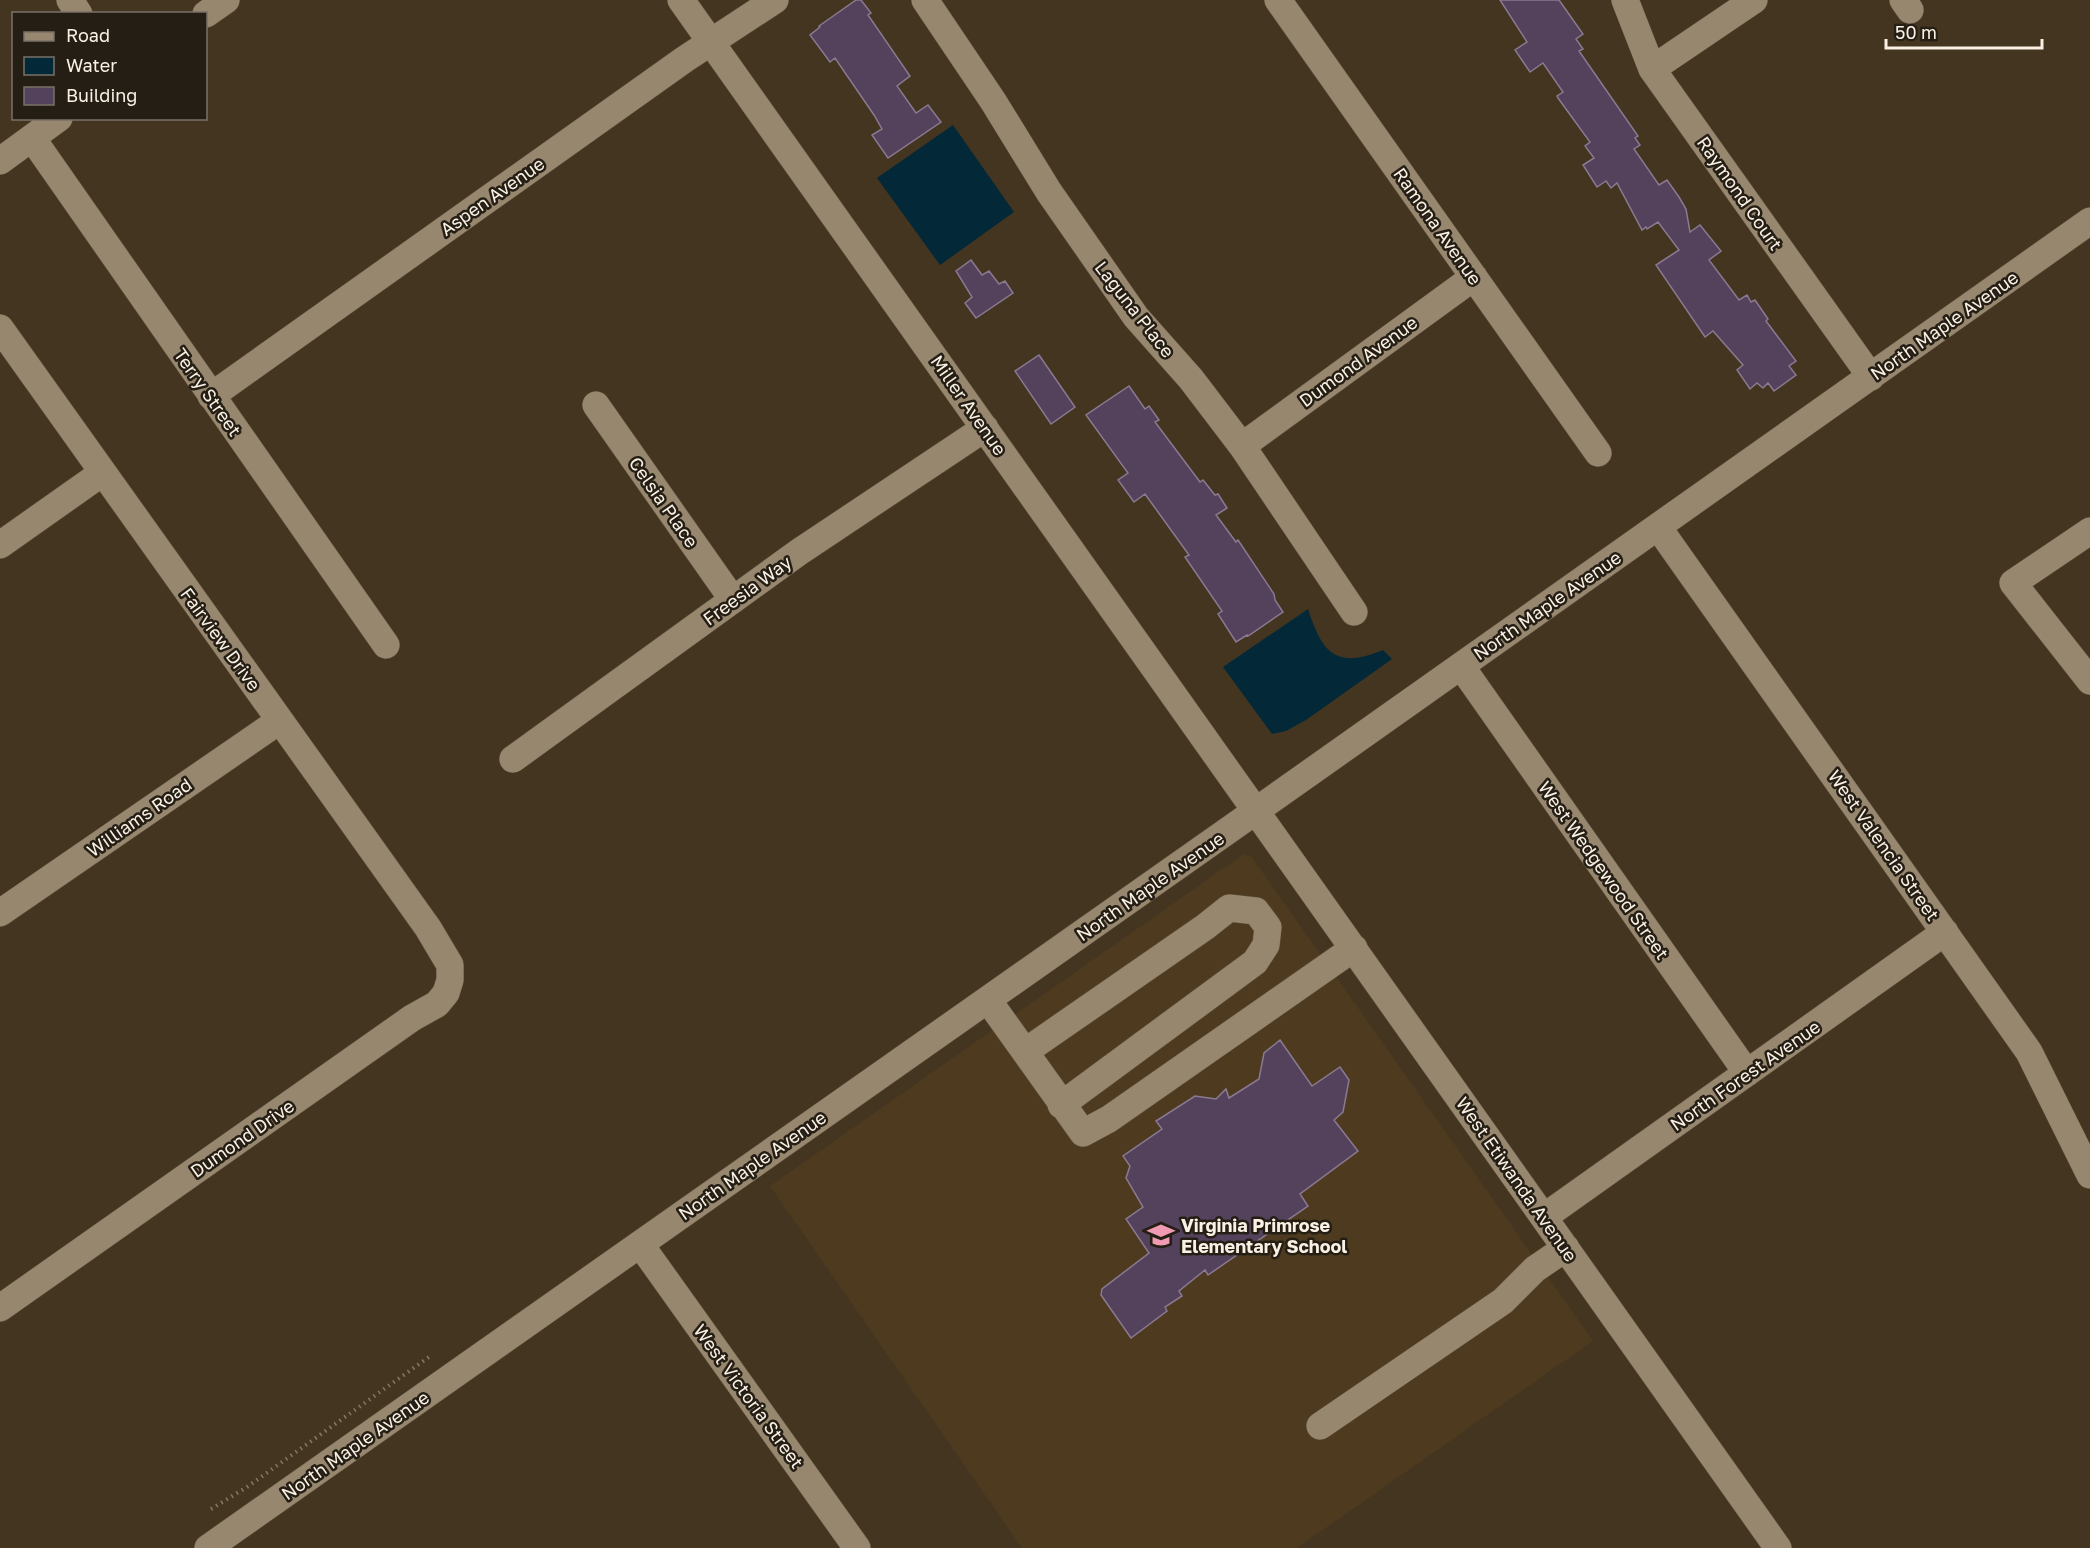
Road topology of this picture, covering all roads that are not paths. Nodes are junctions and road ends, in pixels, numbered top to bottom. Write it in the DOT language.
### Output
graph roads {
  1 [pos="226,0"];
  2 [pos="681,0"];
  3 [pos="775,0"];
  4 [pos="925,0"];
  5 [pos="1625,0"];
  6 [pos="1754,0"];
  7 [pos="1289,4"];
  8 [pos="207,13"];
  9 [pos="711,41"];
  10 [pos="1652,69"];
  11 [pos="56,120"];
  12 [pos="32,138"];
  13 [pos="0,161"];
  14 [pos="2090,221"];
  15 [pos="1474,277"];
  16 [pos="0,328"];
  17 [pos="1871,377"];
  18 [pos="211,396"];
  19 [pos="596,405"];
  20 [pos="985,428"];
  21 [pos="1242,446"];
  22 [pos="1598,453"];
  23 [pos="102,473"];
  24 [pos="1658,527"];
  25 [pos="2090,531"];
  26 [pos="0,545"];
  27 [pos="733,600"];
  28 [pos="1354,612"];
  29 [pos="386,645"];
  30 [pos="1461,666"];
  31 [pos="2090,681"];
  32 [pos="279,721"];
  33 [pos="513,759"];
  34 [pos="1256,810"];
  35 [pos="0,913"];
  36 [pos="1945,932"];
  37 [pos="1354,948"];
  38 [pos="442,951"];
  39 [pos="988,1000"];
  40 [pos="1026,1051"];
  41 [pos="1747,1074"];
  42 [pos="1061,1105"];
  43 [pos="2090,1176"];
  44 [pos="1544,1217"];
  45 [pos="640,1244"];
  46 [pos="1566,1248"];
  47 [pos="0,1308"];
  48 [pos="1320,1426"];
  49 [pos="208,1548"];
  50 [pos="857,1548"];
  51 [pos="1778,1548"];
  1 -- 8 [label="street"];
  2 -- 9 [label="street, Miller Avenue"];
  3 -- 9 [label="street, Aspen Avenue"];
  4 -- 21 [label="street, Laguna Place"];
  5 -- 10 [label="street, Raymond Court"];
  6 -- 10 [label="street"];
  7 -- 15 [label="street, Ramona Avenue"];
  9 -- 18 [label="street, Aspen Avenue"];
  9 -- 20 [label="street, Miller Avenue"];
  10 -- 17 [label="street, Raymond Court"];
  11 -- 12 [label="street"];
  12 -- 13 [label="street"];
  12 -- 18 [label="street, Terry Street"];
  14 -- 17 [label="street, North Maple Avenue"];
  15 -- 21 [label="street, Dumond Avenue"];
  15 -- 22 [label="street, Ramona Avenue"];
  16 -- 23 [label="street, Fairview Drive"];
  17 -- 24 [label="street, North Maple Avenue"];
  18 -- 29 [label="street, Terry Street"];
  19 -- 27 [label="street, Celsia Place"];
  20 -- 27 [label="street, Freesia Way"];
  20 -- 34 [label="street, Miller Avenue"];
  21 -- 28 [label="street, Laguna Place"];
  23 -- 26 [label="street"];
  23 -- 32 [label="street, Fairview Drive"];
  24 -- 30 [label="street, North Maple Avenue"];
  24 -- 36 [label="street, West Valencia Street"];
  25 -- 31 [label="street"];
  27 -- 33 [label="street, Freesia Way"];
  30 -- 34 [label="street, North Maple Avenue"];
  30 -- 41 [label="street, West Wedgewood Street"];
  32 -- 35 [label="street, Williams Road"];
  32 -- 38 [label="street, Fairview Drive"];
  34 -- 37 [label="street, West Etiwanda Avenue"];
  34 -- 39 [label="street, North Maple Avenue"];
  36 -- 41 [label="street, North Forest Avenue"];
  36 -- 43 [label="street, West Valencia Street"];
  37 -- 42 [label="street"];
  37 -- 44 [label="street, West Etiwanda Avenue"];
  38 -- 47 [label="street, Dumond Drive"];
  39 -- 40 [label="street"];
  39 -- 45 [label="street, North Maple Avenue"];
  40 -- 42 [label="street"];
  40 -- 42 [label="street"];
  41 -- 44 [label="street, North Forest Avenue"];
  44 -- 46 [label="street, West Etiwanda Avenue"];
  45 -- 49 [label="street, North Maple Avenue"];
  45 -- 50 [label="street, West Victoria Street"];
  46 -- 48 [label="street"];
  46 -- 51 [label="street, West Etiwanda Avenue"];
}
